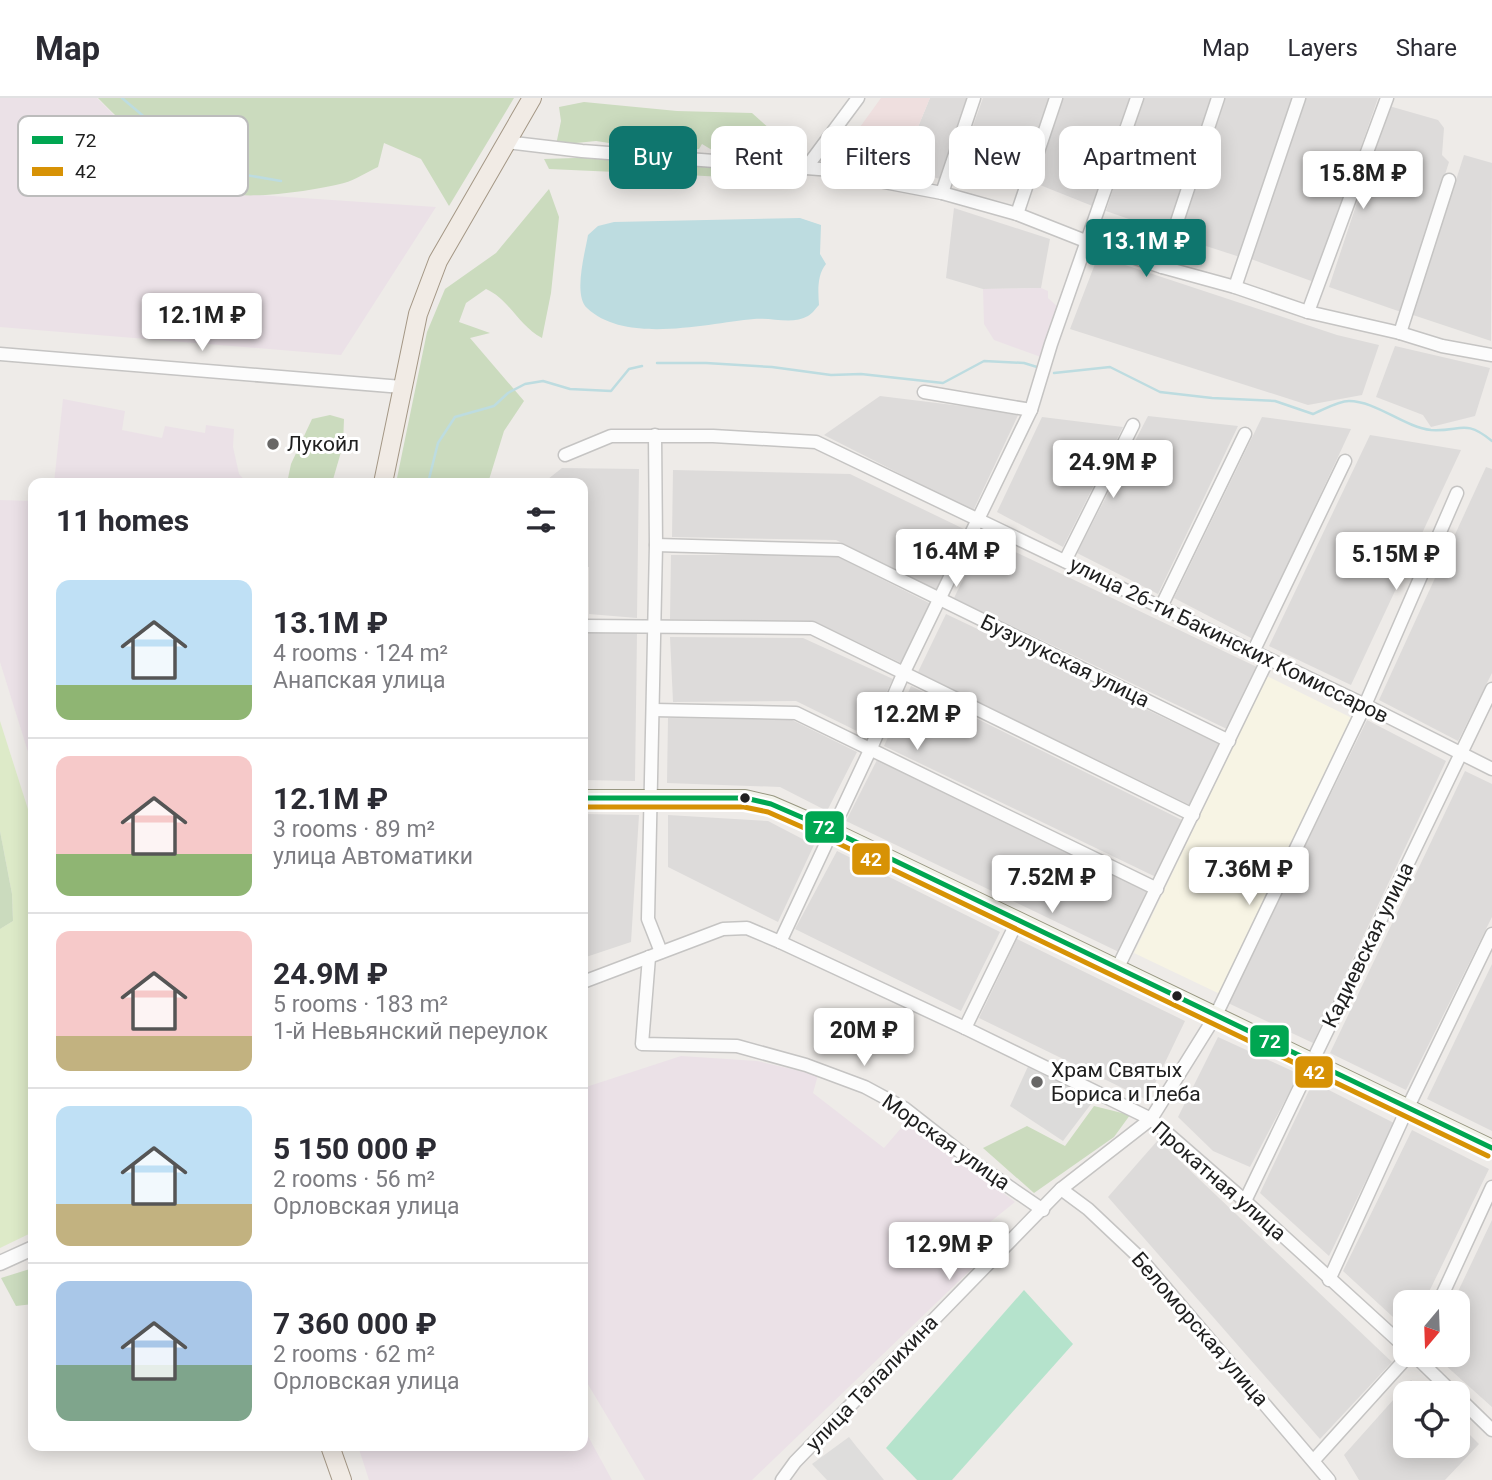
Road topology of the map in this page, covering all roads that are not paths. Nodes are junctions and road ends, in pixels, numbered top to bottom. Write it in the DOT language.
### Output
graph roads {
  1 [pos="532,98"];
  2 [pos="858,98"];
  3 [pos="974,98"];
  4 [pos="1056,98"];
  5 [pos="1137,98"];
  6 [pos="1218,98"];
  7 [pos="1299,98"];
  8 [pos="1387,98"];
  9 [pos="506,142"];
  10 [pos="711,161"];
  11 [pos="807,167"];
  12 [pos="807,168"];
  13 [pos="1449,180"];
  14 [pos="942,193"];
  15 [pos="1017,215"];
  16 [pos="1088,242"];
  17 [pos="1162,267"];
  18 [pos="1234,287"];
  19 [pos="1308,312"];
  20 [pos="1400,333"];
  21 [pos="0,354"];
  22 [pos="1492,355"];
  23 [pos="402,387"];
  24 [pos="924,392"];
  25 [pos="1031,410"];
  26 [pos="1133,425"];
  27 [pos="1245,434"];
  28 [pos="655,435"];
  29 [pos="565,455"];
  30 [pos="1345,461"];
  31 [pos="384,478"];
  32 [pos="1457,493"];
  33 [pos="979,520"];
  34 [pos="656,545"];
  35 [pos="1065,561"];
  36 [pos="940,600"];
  37 [pos="1161,607"];
  38 [pos="588,626"];
  39 [pos="653,627"];
  40 [pos="1253,652"];
  41 [pos="1268,659"];
  42 [pos="904,672"];
  43 [pos="1492,690"];
  44 [pos="1365,705"];
  45 [pos="654,710"];
  46 [pos="1229,741"];
  47 [pos="871,748"];
  48 [pos="1460,754"];
  49 [pos="1492,769"];
  50 [pos="588,798"];
  51 [pos="650,799"];
  52 [pos="1193,815"];
  53 [pos="831,830"];
  54 [pos="1157,889"];
  55 [pos="1018,920"];
  56 [pos="1492,934"];
  57 [pos="780,942"];
  58 [pos="655,955"];
  59 [pos="1118,967"];
  60 [pos="588,980"];
  61 [pos="1216,1015"];
  62 [pos="965,1028"];
  63 [pos="1311,1061"];
  64 [pos="1408,1107"];
  65 [pos="1151,1119"];
  66 [pos="1492,1148"];
  67 [pos="1492,1188"];
  68 [pos="1061,1189"];
  69 [pos="1245,1202"];
  70 [pos="1043,1210"];
  71 [pos="28,1250"];
  72 [pos="0,1264"];
  73 [pos="1329,1280"];
  74 [pos="1445,1290"];
  75 [pos="1393,1336"];
  76 [pos="1400,1367"];
  77 [pos="1426,1367"];
  78 [pos="1440,1381"];
  79 [pos="1470,1409"];
  80 [pos="1492,1430"];
  81 [pos="332,1451"];
  82 [pos="1314,1460"];
  83 [pos="342,1480"];
  84 [pos="782,1480"];
  85 [pos="1329,1480"];
  1 -- 9 [label="main road"];
  2 -- 11 [label="street"];
  3 -- 14 [label="street"];
  4 -- 15 [label="street"];
  5 -- 16 [label="street"];
  6 -- 17 [label="street"];
  7 -- 18 [label="street"];
  8 -- 19 [label="street"];
  9 -- 10 [label="street"];
  9 -- 23 [label="main road"];
  12 -- 14 [label="street"];
  13 -- 20 [label="street"];
  14 -- 15 [label="street"];
  15 -- 16 [label="street"];
  16 -- 17 [label="street"];
  16 -- 25 [label="street"];
  17 -- 18 [label="street"];
  18 -- 19 [label="street"];
  19 -- 20 [label="street"];
  20 -- 22 [label="street"];
  21 -- 23 [label="street"];
  23 -- 31 [label="main road"];
  24 -- 25 [label="street"];
  25 -- 33 [label="street"];
  26 -- 35 [label="street"];
  27 -- 37 [label="street"];
  28 -- 29 [label="street, улица 26-ти Бакинских Комиссаров"];
  28 -- 33 [label="street, улица 26-ти Бакинских Комиссаров"];
  28 -- 34 [label="street"];
  30 -- 40 [label="street"];
  32 -- 44 [label="street"];
  33 -- 35 [label="street, улица 26-ти Бакинских Комиссаров"];
  33 -- 36 [label="street"];
  34 -- 36 [label="street, Бузулукская улица"];
  34 -- 39 [label="street"];
  35 -- 37 [label="street, улица 26-ти Бакинских Комиссаров"];
  36 -- 42 [label="street"];
  36 -- 46 [label="street, Бузулукская улица"];
  37 -- 40 [label="street, улица 26-ти Бакинских Комиссаров"];
  38 -- 39 [label="street"];
  39 -- 42 [label="street"];
  39 -- 45 [label="street"];
  40 -- 41 [label="street, улица 26-ти Бакинских Комиссаров"];
  41 -- 44 [label="street, улица 26-ти Бакинских Комиссаров"];
  41 -- 46 [label="street"];
  42 -- 47 [label="street"];
  42 -- 52 [label="street"];
  43 -- 48 [label="street, Кадиевская улица"];
  44 -- 48 [label="street, улица 26-ти Бакинских Комиссаров"];
  44 -- 61 [label="street"];
  45 -- 47 [label="street"];
  45 -- 51 [label="street"];
  46 -- 52 [label="street"];
  47 -- 53 [label="street"];
  47 -- 54 [label="street"];
  48 -- 49 [label="street, улица 26-ти Бакинских Комиссаров"];
  48 -- 63 [label="street, Кадиевская улица"];
  50 -- 51 [label="main road"];
  51 -- 53 [label="main road"];
  51 -- 58 [label="street"];
  52 -- 54 [label="street"];
  53 -- 55 [label="main road"];
  53 -- 57 [label="street"];
  54 -- 59 [label="street"];
  55 -- 59 [label="main road"];
  55 -- 62 [label="street"];
  56 -- 64 [label="street"];
  57 -- 58 [label="street, Прокатная улица"];
  57 -- 62 [label="street, Прокатная улица"];
  58 -- 60 [label="street, Прокатная улица"];
  58 -- 70 [label="street, Морская улица"];
  59 -- 61 [label="main road"];
  61 -- 63 [label="main road"];
  61 -- 65 [label="street"];
  62 -- 65 [label="street, Прокатная улица"];
  63 -- 64 [label="main road"];
  63 -- 69 [label="street, Кадиевская улица"];
  64 -- 66 [label="main road"];
  64 -- 73 [label="street"];
  65 -- 68 [label="street, улица Талалихина"];
  65 -- 69 [label="street, Прокатная улица"];
  67 -- 74 [label="street"];
  68 -- 70 [label="street, улица Талалихина"];
  68 -- 82 [label="street, Беломорская улица"];
  69 -- 73 [label="street, Прокатная улица"];
  70 -- 84 [label="street, улица Талалихина"];
  71 -- 72 [label="street"];
  73 -- 75 [label="street, Прокатная улица"];
  76 -- 82 [label="street"];
  77 -- 78 [label="street"];
  79 -- 80 [label="street"];
  81 -- 83 [label="main road"];
  82 -- 85 [label="street, Беломорская улица"];
}
